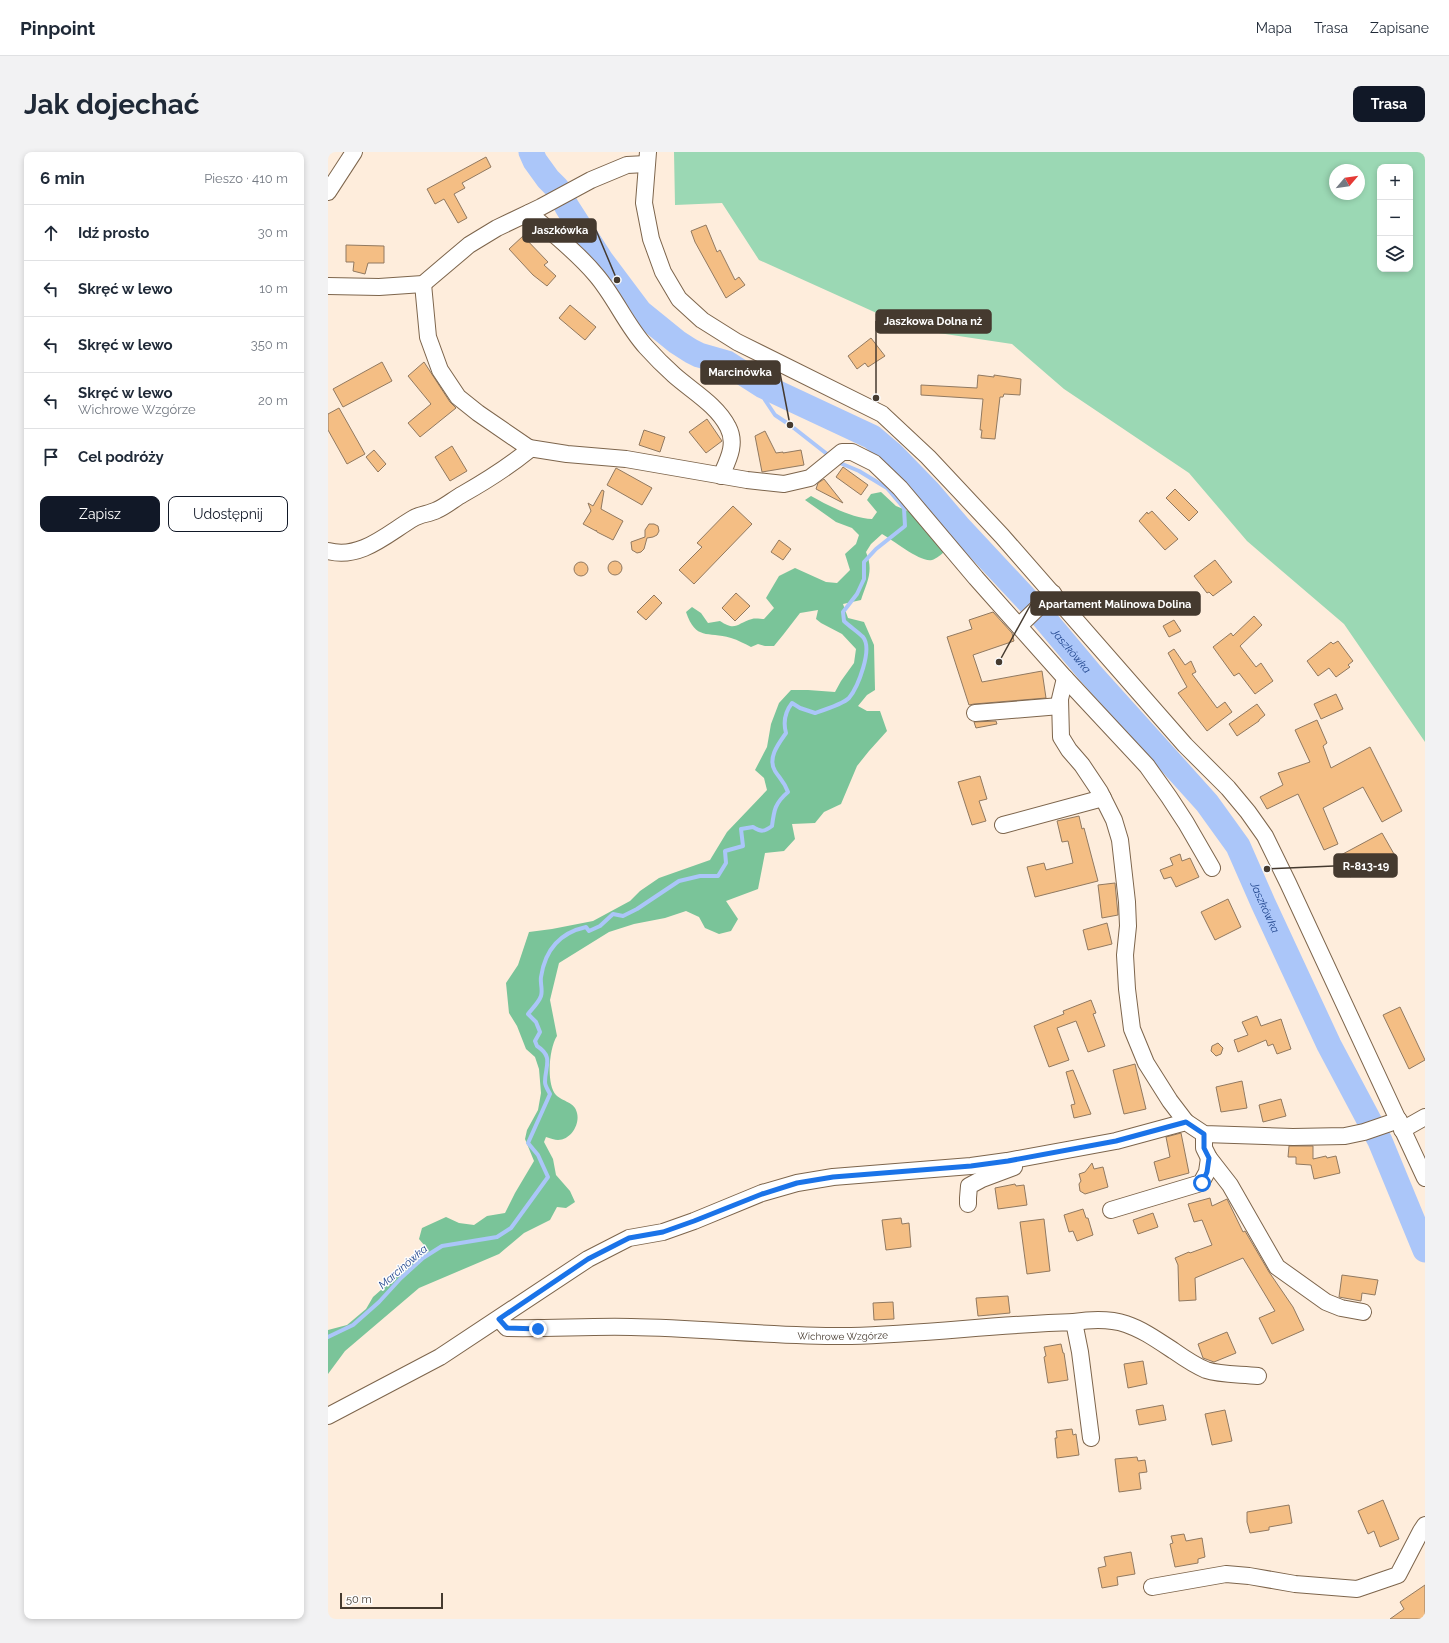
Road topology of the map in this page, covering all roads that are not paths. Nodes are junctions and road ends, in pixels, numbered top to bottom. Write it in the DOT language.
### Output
graph roads {
  1 [pos="354,152"];
  2 [pos="647,158"];
  3 [pos="328,192"];
  4 [pos="535,210"];
  5 [pos="423,284"];
  6 [pos="328,286"];
  7 [pos="529,448"];
  8 [pos="721,476"];
  9 [pos="328,552"];
  10 [pos="1049,597"];
  11 [pos="1024,621"];
  12 [pos="1064,678"];
  13 [pos="1060,706"];
  14 [pos="975,713"];
  15 [pos="1103,798"];
  16 [pos="1003,825"];
  17 [pos="1212,868"];
  18 [pos="1425,1116"];
  19 [pos="1186,1122"];
  20 [pos="1400,1125"];
  21 [pos="1204,1134"];
  22 [pos="1041,1155"];
  23 [pos="1209,1158"];
  24 [pos="1425,1178"];
  25 [pos="968,1204"];
  26 [pos="1110,1210"];
  27 [pos="1363,1312"];
  28 [pos="499,1319"];
  29 [pos="1074,1322"];
  30 [pos="1258,1376"];
  31 [pos="328,1416"];
  32 [pos="1091,1438"];
  33 [pos="1425,1525"];
  34 [pos="1152,1587"];
  1 -- 3 [label="street"];
  2 -- 4 [label="street"];
  2 -- 10 [label="street"];
  4 -- 5 [label="street"];
  4 -- 8 [label="street"];
  5 -- 6 [label="street"];
  5 -- 7 [label="street"];
  7 -- 8 [label="street"];
  7 -- 9 [label="street"];
  8 -- 11 [label="street"];
  10 -- 11 [label="street"];
  10 -- 20 [label="street"];
  11 -- 12 [label="street"];
  12 -- 13 [label="street"];
  12 -- 17 [label="street"];
  13 -- 14 [label="street"];
  13 -- 15 [label="street"];
  15 -- 16 [label="street"];
  15 -- 19 [label="street"];
  18 -- 20 [label="street"];
  19 -- 21 [label="street"];
  19 -- 22 [label="street"];
  20 -- 21 [label="street"];
  20 -- 24 [label="street"];
  21 -- 23 [label="street"];
  22 -- 25 [label="street"];
  22 -- 28 [label="street"];
  23 -- 26 [label="street"];
  23 -- 27 [label="street"];
  28 -- 29 [label="street, Wichrowe Wzgórze"];
  28 -- 31 [label="street"];
  29 -- 30 [label="street, Wichrowe Wzgórze"];
  29 -- 32 [label="street"];
  33 -- 34 [label="street"];
}
